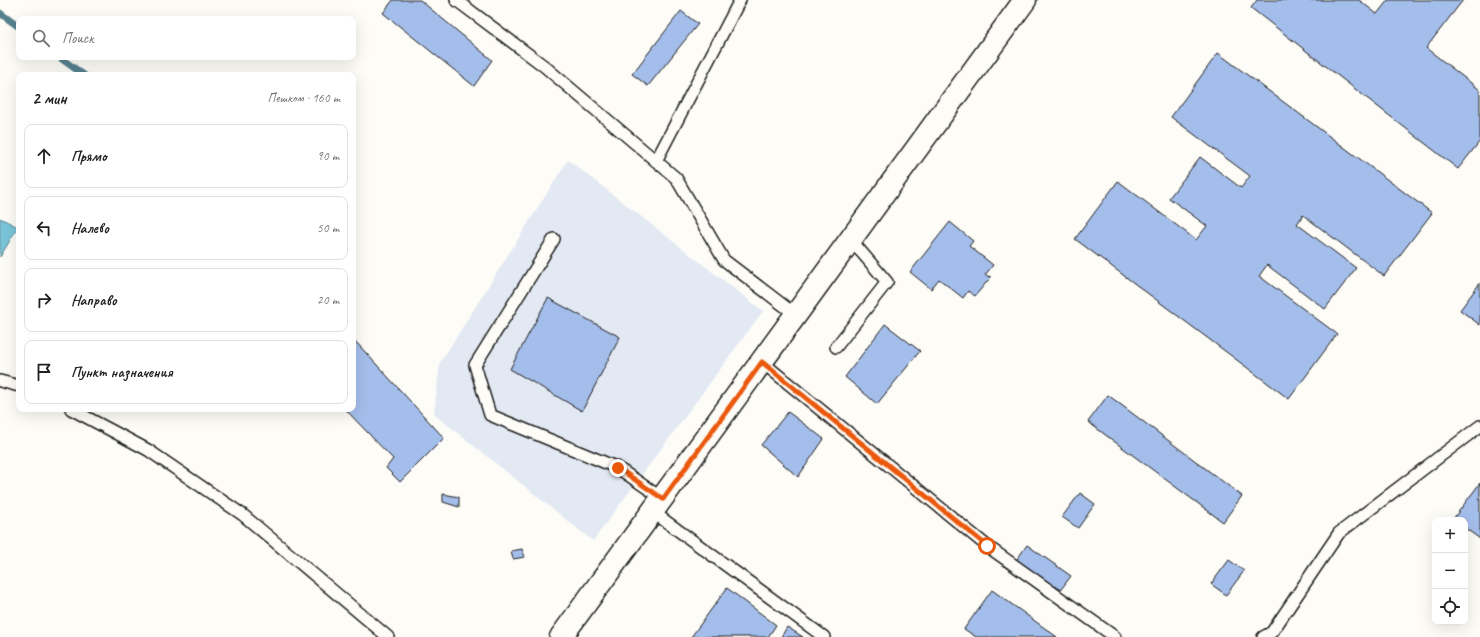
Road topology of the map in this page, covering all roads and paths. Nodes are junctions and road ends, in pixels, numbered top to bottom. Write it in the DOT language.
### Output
graph roads {
  1 [pos="456,0"];
  2 [pos="740,0"];
  3 [pos="1025,0"];
  4 [pos="656,161"];
  5 [pos="554,239"];
  6 [pos="851,240"];
  7 [pos="796,315"];
  8 [pos="836,347"];
  9 [pos="762,362"];
  10 [pos="0,381"];
  11 [pos="16,385"];
  12 [pos="77,412"];
  13 [pos="1480,426"];
  14 [pos="658,506"];
  15 [pos="388,637"];
  16 [pos="561,637"];
  17 [pos="824,637"];
  18 [pos="1115,637"];
  19 [pos="1263,637"];
  1 -- 4 [label="lane"];
  2 -- 4 [label="lane"];
  3 -- 6 [label="street"];
  4 -- 7 [label="lane"];
  5 -- 14 [label="lane"];
  6 -- 7 [label="street"];
  6 -- 8 [label="lane"];
  7 -- 9 [label="street"];
  9 -- 14 [label="street"];
  9 -- 18 [label="lane"];
  10 -- 11 [label="lane"];
  12 -- 15 [label="lane"];
  13 -- 19 [label="lane"];
  14 -- 16 [label="street"];
  14 -- 17 [label="lane"];
}
